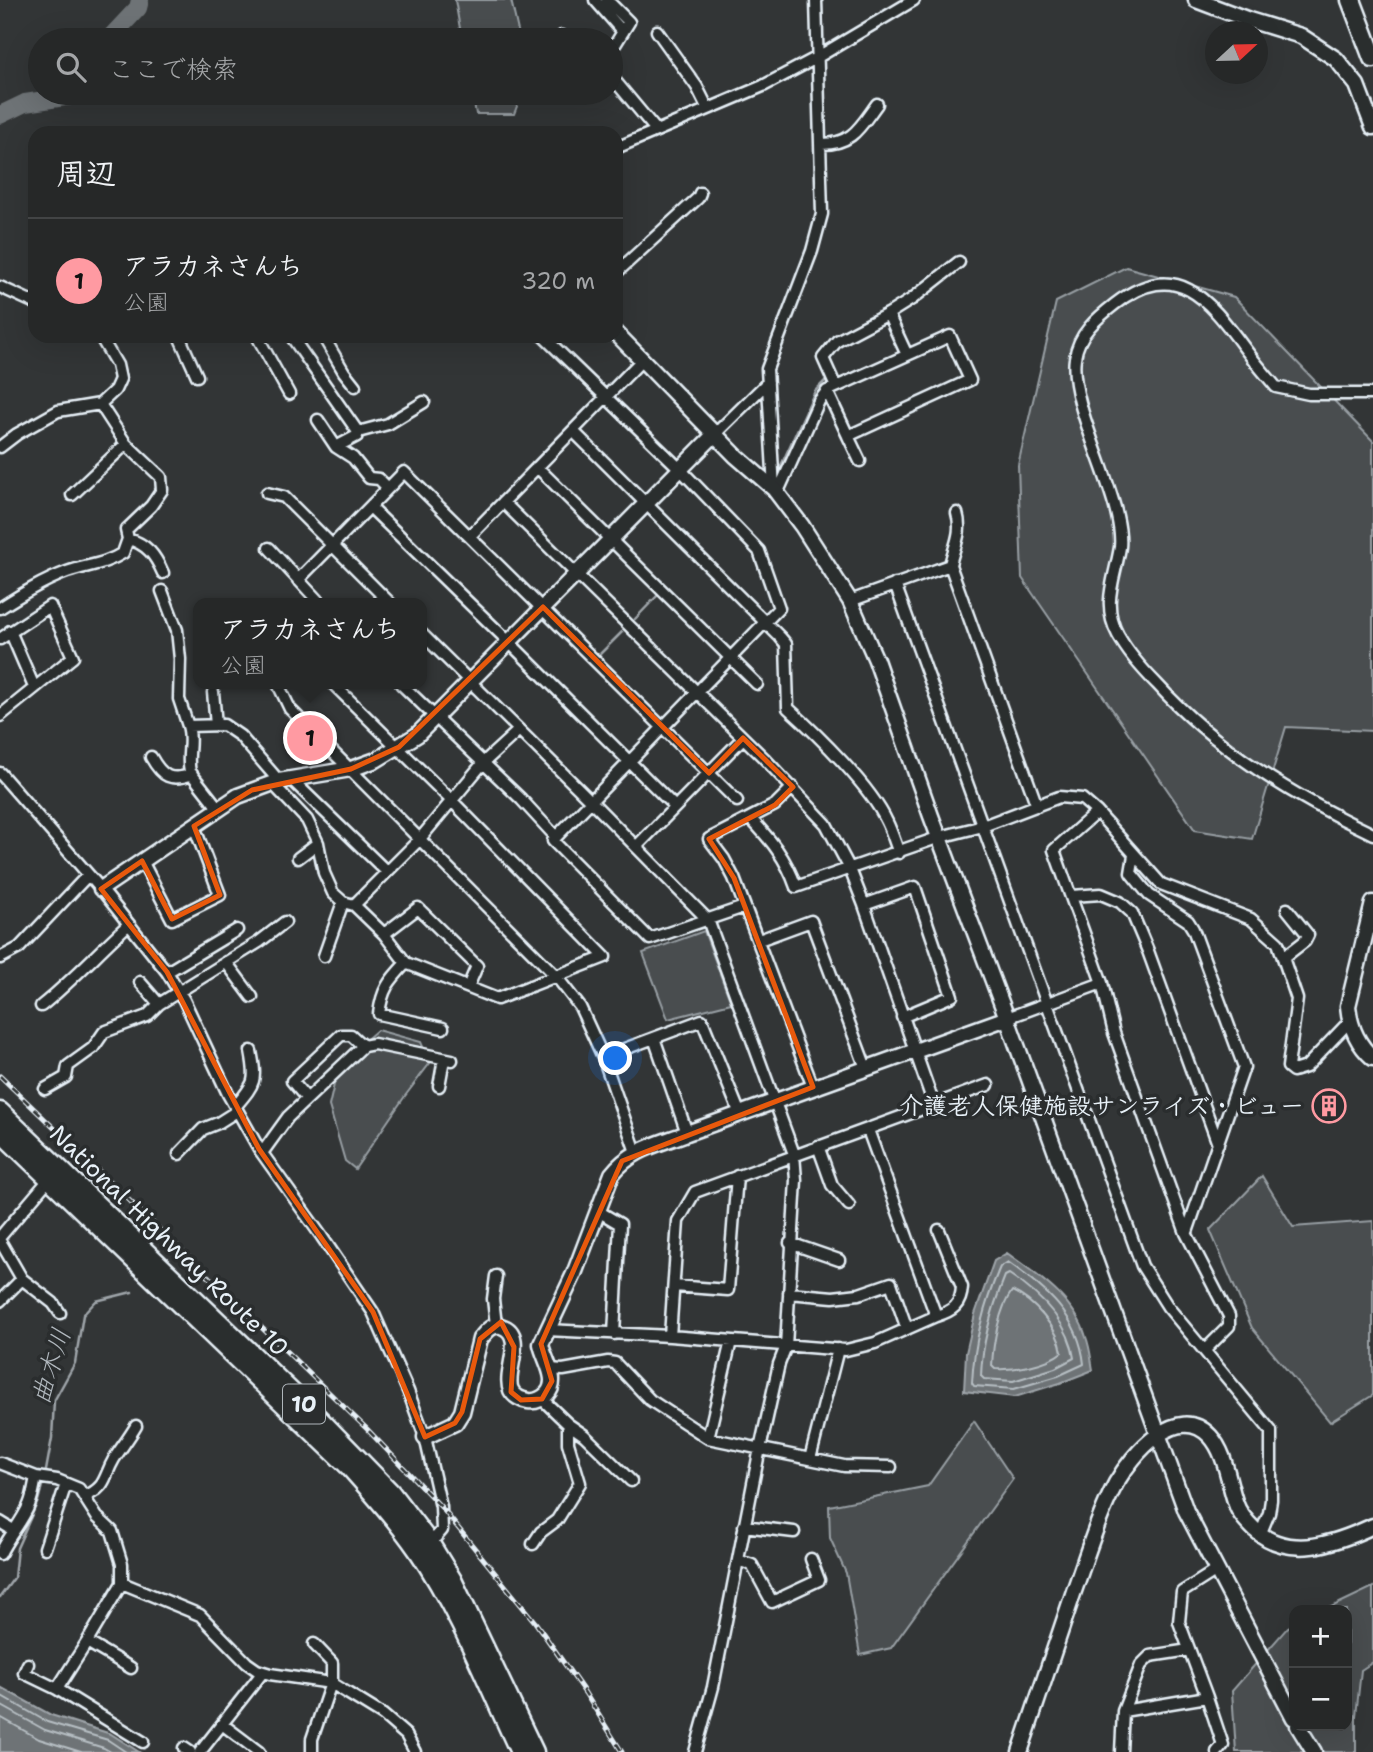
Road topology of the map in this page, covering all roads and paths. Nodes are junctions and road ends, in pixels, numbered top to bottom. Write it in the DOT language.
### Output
graph roads {
  1 [pos="595,0"];
  2 [pos="607,0"];
  3 [pos="816,0"];
  4 [pos="1196,0"];
  5 [pos="1351,0"];
  6 [pos="910,1"];
  7 [pos="620,28"];
  8 [pos="657,31"];
  9 [pos="623,32"];
  10 [pos="818,57"];
  11 [pos="1373,58"];
  12 [pos="623,90"];
  13 [pos="877,104"];
  14 [pos="708,109"];
  15 [pos="1373,127"];
  16 [pos="656,130"];
  17 [pos="820,144"];
  18 [pos="623,145"];
  19 [pos="701,193"];
  20 [pos="959,262"];
  21 [pos="623,267"];
  22 [pos="0,287"];
  23 [pos="28,300"];
  24 [pos="888,314"];
  25 [pos="623,341"];
  26 [pos="104,343"];
  27 [pos="182,343"];
  28 [pos="261,343"];
  29 [pos="296,343"];
  30 [pos="327,343"];
  31 [pos="553,343"];
  32 [pos="907,355"];
  33 [pos="641,360"];
  34 [pos="197,376"];
  35 [pos="768,382"];
  36 [pos="355,386"];
  37 [pos="831,389"];
  38 [pos="289,394"];
  39 [pos="1373,394"];
  40 [pos="606,397"];
  41 [pos="424,402"];
  42 [pos="100,404"];
  43 [pos="318,420"];
  44 [pos="573,431"];
  45 [pos="358,432"];
  46 [pos="715,434"];
  47 [pos="848,436"];
  48 [pos="126,444"];
  49 [pos="0,447"];
  50 [pos="336,447"];
  51 [pos="860,461"];
  52 [pos="537,467"];
  53 [pos="679,468"];
  54 [pos="388,488"];
  55 [pos="775,491"];
  56 [pos="267,493"];
  57 [pos="72,495"];
  58 [pos="503,502"];
  59 [pos="646,502"];
  60 [pos="369,507"];
  61 [pos="957,513"];
  62 [pos="470,536"];
  63 [pos="611,538"];
  64 [pos="128,539"];
  65 [pos="331,546"];
  66 [pos="269,548"];
  67 [pos="950,565"];
  68 [pos="163,573"];
  69 [pos="576,573"];
  70 [pos="298,580"];
  71 [pos="895,584"];
  72 [pos="162,591"];
  73 [pos="315,598"];
  74 [pos="385,598"];
  75 [pos="850,601"];
  76 [pos="543,607"];
  77 [pos="0,608"];
  78 [pos="766,622"];
  79 [pos="10,631"];
  80 [pos="0,639"];
  81 [pos="427,639"];
  82 [pos="509,642"];
  83 [pos="731,658"];
  84 [pos="470,681"];
  85 [pos="757,684"];
  86 [pos="34,687"];
  87 [pos="280,689"];
  88 [pos="337,689"];
  89 [pos="406,689"];
  90 [pos="213,692"];
  91 [pos="696,693"];
  92 [pos="0,716"];
  93 [pos="435,717"];
  94 [pos="216,725"];
  95 [pos="188,726"];
  96 [pos="663,728"];
  97 [pos="519,730"];
  98 [pos="743,738"];
  99 [pos="399,747"];
  100 [pos="151,757"];
  101 [pos="630,762"];
  102 [pos="483,763"];
  103 [pos="351,769"];
  104 [pos="0,773"];
  105 [pos="709,773"];
  106 [pos="192,774"];
  107 [pos="280,781"];
  108 [pos="793,787"];
  109 [pos="453,801"];
  110 [pos="591,801"];
  111 [pos="737,801"];
  112 [pos="1037,806"];
  113 [pos="675,807"];
  114 [pos="219,809"];
  115 [pos="1097,812"];
  116 [pos="750,818"];
  117 [pos="194,826"];
  118 [pos="983,826"];
  119 [pos="1373,834"];
  120 [pos="556,837"];
  121 [pos="940,837"];
  122 [pos="419,840"];
  123 [pos="318,843"];
  124 [pos="636,847"];
  125 [pos="899,853"];
  126 [pos="1134,855"];
  127 [pos="298,858"];
  128 [pos="142,861"];
  129 [pos="850,869"];
  130 [pos="387,872"];
  131 [pos="88,875"];
  132 [pos="101,889"];
  133 [pos="1072,896"];
  134 [pos="343,902"];
  135 [pos="1373,903"];
  136 [pos="354,905"];
  137 [pos="864,905"];
  138 [pos="744,907"];
  139 [pos="1287,909"];
  140 [pos="708,920"];
  141 [pos="285,922"];
  142 [pos="129,924"];
  143 [pos="237,930"];
  144 [pos="384,934"];
  145 [pos="759,940"];
  146 [pos="324,956"];
  147 [pos="0,958"];
  148 [pos="1283,958"];
  149 [pos="226,962"];
  150 [pos="406,963"];
  151 [pos="167,972"];
  152 [pos="556,976"];
  153 [pos="140,982"];
  154 [pos="1102,983"];
  155 [pos="468,987"];
  156 [pos="179,991"];
  157 [pos="252,997"];
  158 [pos="1048,1003"];
  159 [pos="159,1004"];
  160 [pos="41,1006"];
  161 [pos="902,1017"];
  162 [pos="1007,1018"];
  163 [pos="1349,1022"];
  164 [pos="443,1028"];
  165 [pos="654,1038"];
  166 [pos="363,1046"];
  167 [pos="251,1051"];
  168 [pos="915,1051"];
  169 [pos="603,1057"];
  170 [pos="1373,1058"];
  171 [pos="866,1068"];
  172 [pos="988,1085"];
  173 [pos="439,1086"];
  174 [pos="813,1087"];
  175 [pos="45,1089"];
  176 [pos="307,1099"];
  177 [pos="776,1101"];
  178 [pos="934,1105"];
  179 [pos="236,1109"];
  180 [pos="0,1112"];
  181 [pos="740,1114"];
  182 [pos="868,1129"];
  183 [pos="0,1130"];
  184 [pos="687,1133"];
  185 [pos="1218,1144"];
  186 [pos="818,1146"];
  187 [pos="636,1152"];
  188 [pos="262,1153"];
  189 [pos="179,1154"];
  190 [pos="794,1154"];
  191 [pos="54,1174"];
  192 [pos="737,1176"];
  193 [pos="849,1205"];
  194 [pos="598,1211"];
  195 [pos="939,1230"];
  196 [pos="1186,1233"];
  197 [pos="0,1239"];
  198 [pos="790,1243"];
  199 [pos="839,1260"];
  200 [pos="496,1276"];
  201 [pos="22,1279"];
  202 [pos="674,1286"];
  203 [pos="789,1293"];
  204 [pos="0,1301"];
  205 [pos="60,1313"];
  206 [pos="936,1316"];
  207 [pos="496,1325"];
  208 [pos="907,1329"];
  209 [pos="547,1331"];
  210 [pos="614,1334"];
  211 [pos="670,1336"];
  212 [pos="731,1342"];
  213 [pos="786,1346"];
  214 [pos="838,1349"];
  215 [pos="1205,1350"];
  216 [pos="550,1369"];
  217 [pos="542,1399"];
  218 [pos="568,1424"];
  219 [pos="136,1426"];
  220 [pos="1157,1436"];
  221 [pos="425,1437"];
  222 [pos="708,1438"];
  223 [pos="760,1450"];
  224 [pos="810,1459"];
  225 [pos="0,1463"];
  226 [pos="891,1467"];
  227 [pos="42,1478"];
  228 [pos="632,1481"];
  229 [pos="66,1484"];
  230 [pos="84,1497"];
  231 [pos="0,1522"];
  232 [pos="744,1526"];
  233 [pos="1373,1526"];
  234 [pos="13,1530"];
  235 [pos="794,1532"];
  236 [pos="1260,1535"];
  237 [pos="430,1544"];
  238 [pos="533,1544"];
  239 [pos="45,1548"];
  240 [pos="0,1554"];
  241 [pos="811,1559"];
  242 [pos="738,1560"];
  243 [pos="1215,1571"];
  244 [pos="122,1583"];
  245 [pos="87,1642"];
  246 [pos="314,1644"];
  247 [pos="1189,1650"];
  248 [pos="28,1664"];
  249 [pos="131,1668"];
  250 [pos="263,1672"];
  251 [pos="331,1683"];
  252 [pos="57,1689"];
  253 [pos="1207,1697"];
  254 [pos="1289,1709"];
  255 [pos="1123,1711"];
  256 [pos="222,1724"];
  257 [pos="1301,1731"];
  258 [pos="143,1742"];
  259 [pos="200,1752"];
  260 [pos="259,1752"];
  261 [pos="312,1752"];
  262 [pos="415,1752"];
  263 [pos="520,1752"];
  264 [pos="534,1752"];
  265 [pos="695,1752"];
  266 [pos="1020,1752"];
  267 [pos="1121,1752"];
  268 [pos="1217,1752"];
  269 [pos="1314,1752"];
  1 -- 7 [label="street"];
  2 -- 9 [label="street"];
  3 -- 10 [label="street"];
  4 -- 15 [label="street"];
  5 -- 11 [label="highway"];
  6 -- 10 [label="street"];
  8 -- 14 [label="street"];
  10 -- 14 [label="street"];
  10 -- 17 [label="street"];
  12 -- 16 [label="street"];
  13 -- 17 [label="street"];
  14 -- 16 [label="street"];
  16 -- 18 [label="street"];
  17 -- 35 [label="street"];
  19 -- 21 [label="street"];
  20 -- 24 [label="street"];
  22 -- 23 [label="street"];
  24 -- 32 [label="street"];
  24 -- 37 [label="street"];
  25 -- 33 [label="street"];
  26 -- 42 [label="street"];
  27 -- 34 [label="street"];
  28 -- 38 [label="street"];
  29 -- 45 [label="street"];
  30 -- 36 [label="street"];
  31 -- 40 [label="street"];
  32 -- 37 [label="street"];
  32 -- 47 [label="street"];
  33 -- 40 [label="street"];
  33 -- 46 [label="street"];
  35 -- 46 [label="street"];
  35 -- 55 [label="street"];
  37 -- 47 [label="street"];
  37 -- 55 [label="street"];
  39 -- 119 [label="street"];
  40 -- 44 [label="street"];
  40 -- 53 [label="street"];
  41 -- 45 [label="street"];
  42 -- 48 [label="street"];
  42 -- 49 [label="street"];
  43 -- 50 [label="street"];
  44 -- 52 [label="street"];
  44 -- 59 [label="street"];
  45 -- 50 [label="street"];
  46 -- 53 [label="street"];
  46 -- 55 [label="street"];
  47 -- 51 [label="street"];
  48 -- 57 [label="street"];
  48 -- 64 [label="street"];
  50 -- 54 [label="street"];
  52 -- 58 [label="street"];
  52 -- 63 [label="street"];
  53 -- 59 [label="street"];
  53 -- 78 [label="street"];
  54 -- 60 [label="street"];
  54 -- 62 [label="street"];
  55 -- 75 [label="street"];
  56 -- 65 [label="street"];
  58 -- 62 [label="street"];
  58 -- 69 [label="street"];
  59 -- 63 [label="street"];
  59 -- 78 [label="street"];
  60 -- 65 [label="street"];
  60 -- 82 [label="street"];
  61 -- 67 [label="street"];
  62 -- 76 [label="street"];
  63 -- 69 [label="street"];
  63 -- 83 [label="street"];
  64 -- 68 [label="street"];
  64 -- 77 [label="street"];
  65 -- 70 [label="street"];
  65 -- 74 [label="street"];
  66 -- 70 [label="street"];
  67 -- 71 [label="street"];
  67 -- 112 [label="street"];
  69 -- 76 [label="street"];
  69 -- 91 [label="street"];
  70 -- 73 [label="street"];
  71 -- 75 [label="street"];
  71 -- 118 [label="street"];
  72 -- 95 [label="street"];
  75 -- 121 [label="street"];
  76 -- 82 [label="street"];
  76 -- 96 [label="street"];
  78 -- 83 [label="street"];
  78 -- 125 [label="street"];
  79 -- 80 [label="street"];
  79 -- 86 [label="street"];
  79 -- 86 [label="street"];
  81 -- 84 [label="street"];
  82 -- 84 [label="street"];
  82 -- 101 [label="street"];
  83 -- 85 [label="street"];
  83 -- 91 [label="street"];
  84 -- 93 [label="street"];
  84 -- 97 [label="street"];
  86 -- 92 [label="street"];
  87 -- 103 [label="street"];
  88 -- 99 [label="street"];
  89 -- 93 [label="street"];
  90 -- 94 [label="street"];
  91 -- 96 [label="street"];
  91 -- 98 [label="street"];
  93 -- 99 [label="street"];
  93 -- 102 [label="street"];
  94 -- 95 [label="street"];
  94 -- 107 [label="street"];
  95 -- 106 [label="street"];
  96 -- 101 [label="street"];
  96 -- 105 [label="street"];
  97 -- 102 [label="street"];
  97 -- 110 [label="street"];
  98 -- 105 [label="street"];
  98 -- 108 [label="street"];
  99 -- 103 [label="street"];
  99 -- 109 [label="street"];
  100 -- 106 [label="street"];
  101 -- 110 [label="street"];
  101 -- 113 [label="street"];
  102 -- 109 [label="street"];
  102 -- 120 [label="street"];
  103 -- 107 [label="street"];
  103 -- 122 [label="street"];
  104 -- 131 [label="street"];
  105 -- 111 [label="street"];
  105 -- 113 [label="street"];
  106 -- 114 [label="street"];
  107 -- 114 [label="street"];
  107 -- 123 [label="street"];
  107 -- 130 [label="street"];
  108 -- 116 [label="street"];
  108 -- 129 [label="street"];
  109 -- 122 [label="street"];
  109 -- 152 [label="street"];
  110 -- 120 [label="street"];
  110 -- 124 [label="street"];
  112 -- 115 [label="street"];
  112 -- 118 [label="street"];
  113 -- 124 [label="street"];
  114 -- 117 [label="street"];
  115 -- 126 [label="street"];
  115 -- 133 [label="street"];
  116 -- 129 [label="street"];
  116 -- 138 [label="street"];
  117 -- 128 [label="street"];
  117 -- 128 [label="street"];
  118 -- 121 [label="street"];
  118 -- 158 [label="street"];
  120 -- 140 [label="street"];
  121 -- 125 [label="street"];
  121 -- 162 [label="street"];
  122 -- 130 [label="street"];
  122 -- 152 [label="street"];
  123 -- 127 [label="street"];
  123 -- 134 [label="street"];
  124 -- 140 [label="street"];
  125 -- 129 [label="street"];
  126 -- 148 [label="street"];
  126 -- 185 [label="street"];
  128 -- 132 [label="street"];
  129 -- 137 [label="street"];
  130 -- 136 [label="street"];
  131 -- 132 [label="street"];
  131 -- 147 [label="street"];
  132 -- 142 [label="street"];
  133 -- 154 [label="street"];
  133 -- 185 [label="street"];
  134 -- 136 [label="street"];
  134 -- 146 [label="street"];
  135 -- 163 [label="street"];
  136 -- 144 [label="street"];
  137 -- 161 [label="street"];
  137 -- 161 [label="street"];
  138 -- 140 [label="street"];
  138 -- 145 [label="street"];
  139 -- 148 [label="street"];
  140 -- 177 [label="street"];
  141 -- 149 [label="street"];
  142 -- 151 [label="street"];
  142 -- 160 [label="street"];
  143 -- 151 [label="street"];
  144 -- 150 [label="street"];
  144 -- 155 [label="street"];
  145 -- 171 [label="street"];
  145 -- 174 [label="street"];
  148 -- 163 [label="street"];
  149 -- 156 [label="street"];
  149 -- 157 [label="street"];
  150 -- 155 [label="street"];
  150 -- 164 [label="street"];
  151 -- 156 [label="street"];
  152 -- 155 [label="street"];
  152 -- 169 [label="street"];
  153 -- 159 [label="street"];
  154 -- 158 [label="street"];
  154 -- 196 [label="street"];
  156 -- 159 [label="street"];
  156 -- 179 [label="street"];
  158 -- 162 [label="street"];
  158 -- 215 [label="street"];
  159 -- 175 [label="street"];
  161 -- 168 [label="street"];
  162 -- 168 [label="street"];
  162 -- 220 [label="street"];
  163 -- 170 [label="street"];
  165 -- 169 [label="street"];
  165 -- 181 [label="street"];
  165 -- 184 [label="street"];
  166 -- 173 [label="street"];
  166 -- 176 [label="street"];
  166 -- 176 [label="street"];
  167 -- 179 [label="street"];
  168 -- 171 [label="street"];
  168 -- 178 [label="street"];
  169 -- 187 [label="street"];
  171 -- 174 [label="street"];
  172 -- 178 [label="street"];
  174 -- 177 [label="street"];
  176 -- 188 [label="street"];
  177 -- 181 [label="street"];
  177 -- 190 [label="street"];
  178 -- 182 [label="street"];
  179 -- 188 [label="street"];
  179 -- 189 [label="street"];
  180 -- 191 [label="highway, National Highway Route 10 / 10"];
  181 -- 184 [label="street"];
  182 -- 186 [label="street"];
  182 -- 206 [label="street"];
  183 -- 191 [label="highway, National Highway Route 10 / 10"];
  184 -- 187 [label="street"];
  185 -- 196 [label="street"];
  186 -- 190 [label="street"];
  186 -- 193 [label="street"];
  187 -- 194 [label="street"];
  188 -- 221 [label="street"];
  190 -- 192 [label="street"];
  190 -- 198 [label="street"];
  191 -- 197 [label="street"];
  191 -- 237 [label="highway, National Highway Route 10 / 10"];
  191 -- 263 [label="highway, National Highway Route 10 / 10"];
  192 -- 202 [label="street"];
  192 -- 202 [label="street"];
  194 -- 209 [label="street"];
  194 -- 210 [label="street"];
  195 -- 206 [label="street"];
  196 -- 215 [label="street"];
  197 -- 201 [label="street"];
  198 -- 199 [label="street"];
  198 -- 203 [label="street"];
  200 -- 207 [label="street"];
  201 -- 204 [label="street"];
  201 -- 205 [label="street"];
  202 -- 211 [label="street"];
  203 -- 208 [label="street"];
  203 -- 213 [label="street"];
  206 -- 208 [label="street"];
  207 -- 217 [label="street"];
  207 -- 221 [label="street"];
  208 -- 214 [label="street"];
  209 -- 210 [label="street"];
  209 -- 216 [label="street"];
  210 -- 211 [label="street"];
  211 -- 212 [label="street"];
  212 -- 213 [label="street"];
  212 -- 222 [label="street"];
  213 -- 214 [label="street"];
  213 -- 223 [label="street"];
  214 -- 224 [label="street"];
  215 -- 236 [label="street"];
  216 -- 217 [label="street"];
  216 -- 222 [label="street"];
  217 -- 218 [label="street"];
  218 -- 228 [label="street"];
  218 -- 238 [label="street"];
  219 -- 230 [label="street"];
  220 -- 236 [label="street"];
  220 -- 243 [label="street"];
  220 -- 266 [label="street"];
  221 -- 237 [label="street"];
  222 -- 223 [label="street"];
  223 -- 224 [label="street"];
  223 -- 232 [label="street"];
  224 -- 226 [label="street"];
  225 -- 227 [label="street"];
  227 -- 229 [label="street"];
  227 -- 234 [label="street"];
  229 -- 230 [label="street"];
  229 -- 239 [label="street"];
  230 -- 244 [label="street"];
  231 -- 234 [label="street"];
  232 -- 235 [label="street"];
  232 -- 242 [label="street"];
  233 -- 236 [label="street"];
  234 -- 240 [label="street"];
  237 -- 264 [label="highway, National Highway Route 10 / 10"];
  241 -- 242 [label="street"];
  242 -- 265 [label="street"];
  243 -- 247 [label="street"];
  243 -- 254 [label="street"];
  244 -- 245 [label="street"];
  244 -- 250 [label="street"];
  245 -- 249 [label="street"];
  245 -- 252 [label="street"];
  246 -- 251 [label="street"];
  247 -- 253 [label="street"];
  247 -- 255 [label="street"];
  248 -- 252 [label="street"];
  250 -- 251 [label="street"];
  250 -- 256 [label="street"];
  251 -- 261 [label="street"];
  251 -- 262 [label="street"];
  252 -- 258 [label="street"];
  253 -- 255 [label="street"];
  253 -- 268 [label="street"];
  255 -- 267 [label="street"];
  256 -- 259 [label="street"];
  256 -- 260 [label="street"];
  257 -- 269 [label="street"];
}
